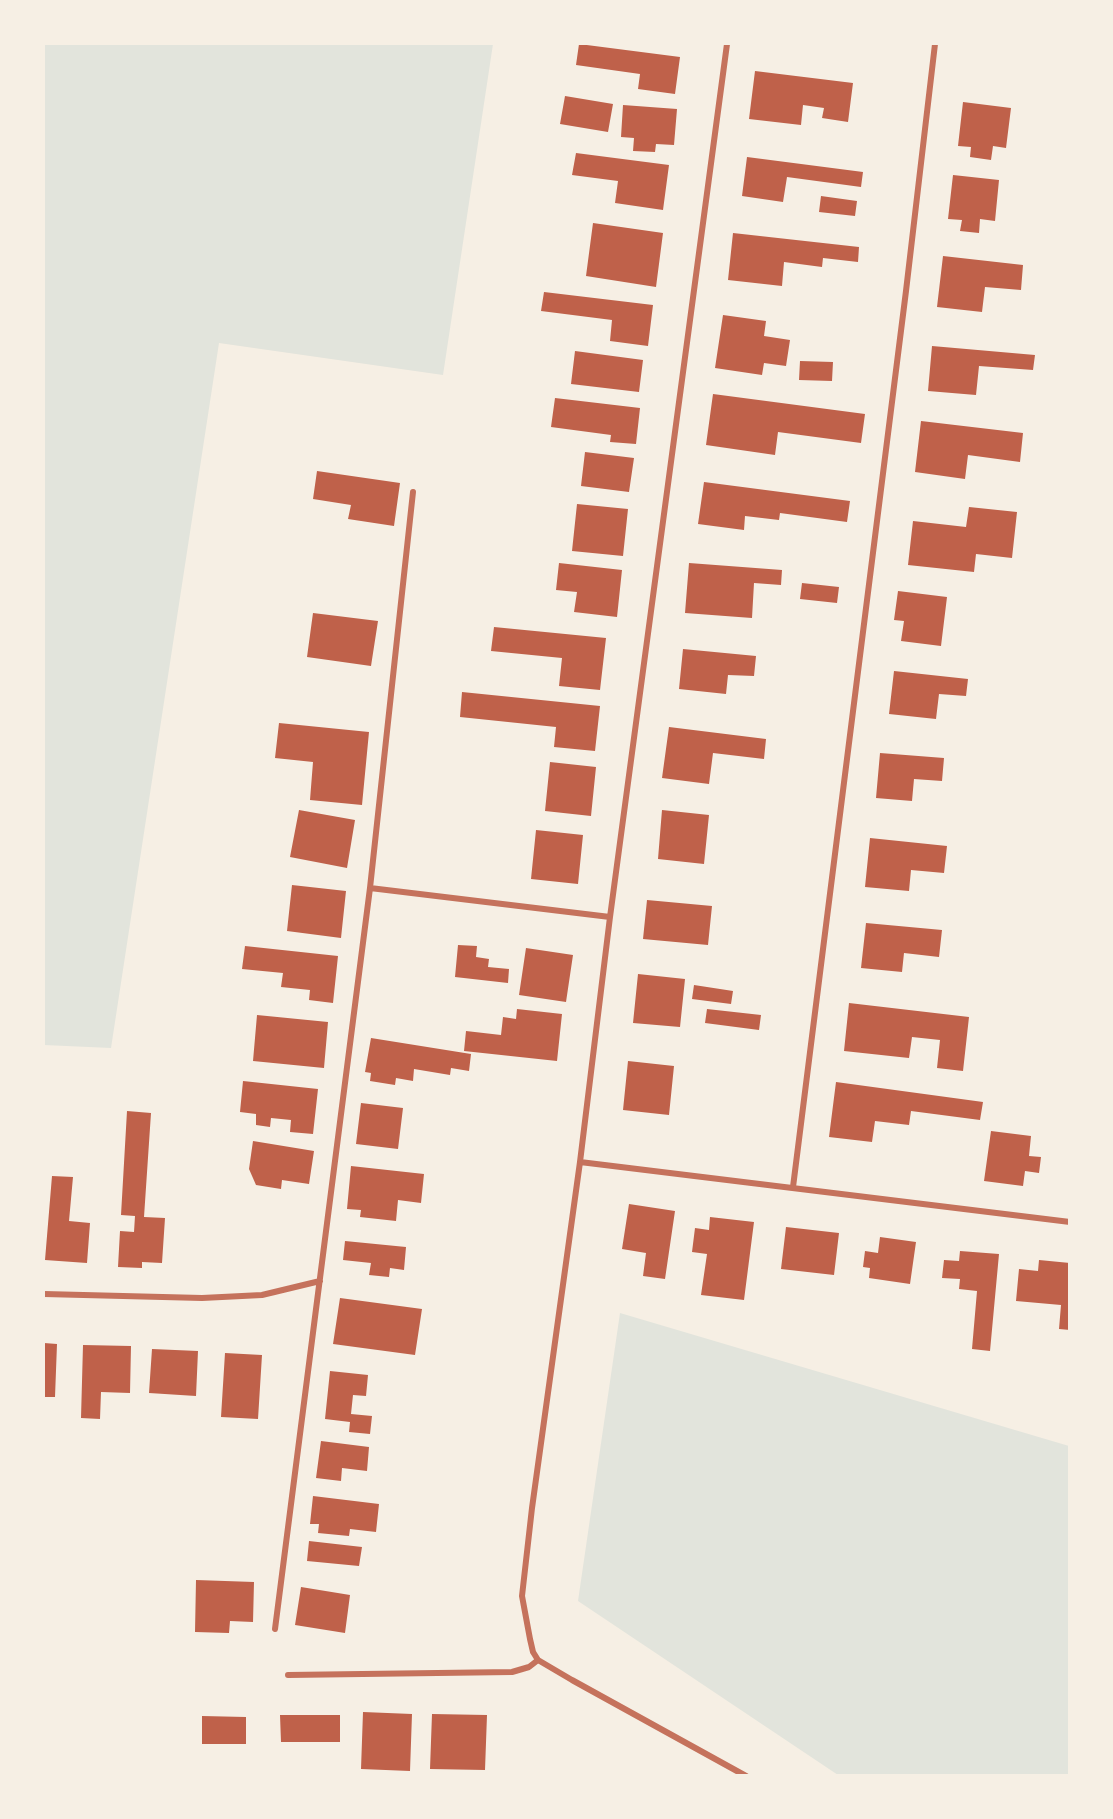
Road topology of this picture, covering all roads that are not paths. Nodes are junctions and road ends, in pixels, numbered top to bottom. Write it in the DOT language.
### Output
graph roads {
  1 [pos="727,44"];
  2 [pos="935,44"];
  3 [pos="413,492"];
  4 [pos="370,888"];
  5 [pos="610,917"];
  6 [pos="580,1162"];
  7 [pos="793,1187"];
  8 [pos="1070,1222"];
  9 [pos="320,1281"];
  10 [pos="44,1294"];
  11 [pos="275,1629"];
  12 [pos="538,1660"];
  13 [pos="288,1675"];
  14 [pos="746,1776"];
  1 -- 5 [label="street"];
  2 -- 7 [label="street"];
  3 -- 4 [label="street"];
  4 -- 5 [label="street"];
  4 -- 9 [label="street"];
  5 -- 6 [label="street"];
  6 -- 7 [label="street"];
  6 -- 12 [label="street"];
  7 -- 8 [label="street"];
  9 -- 10 [label="street"];
  9 -- 11 [label="street"];
  12 -- 13 [label="street"];
  12 -- 14 [label="street"];
}
